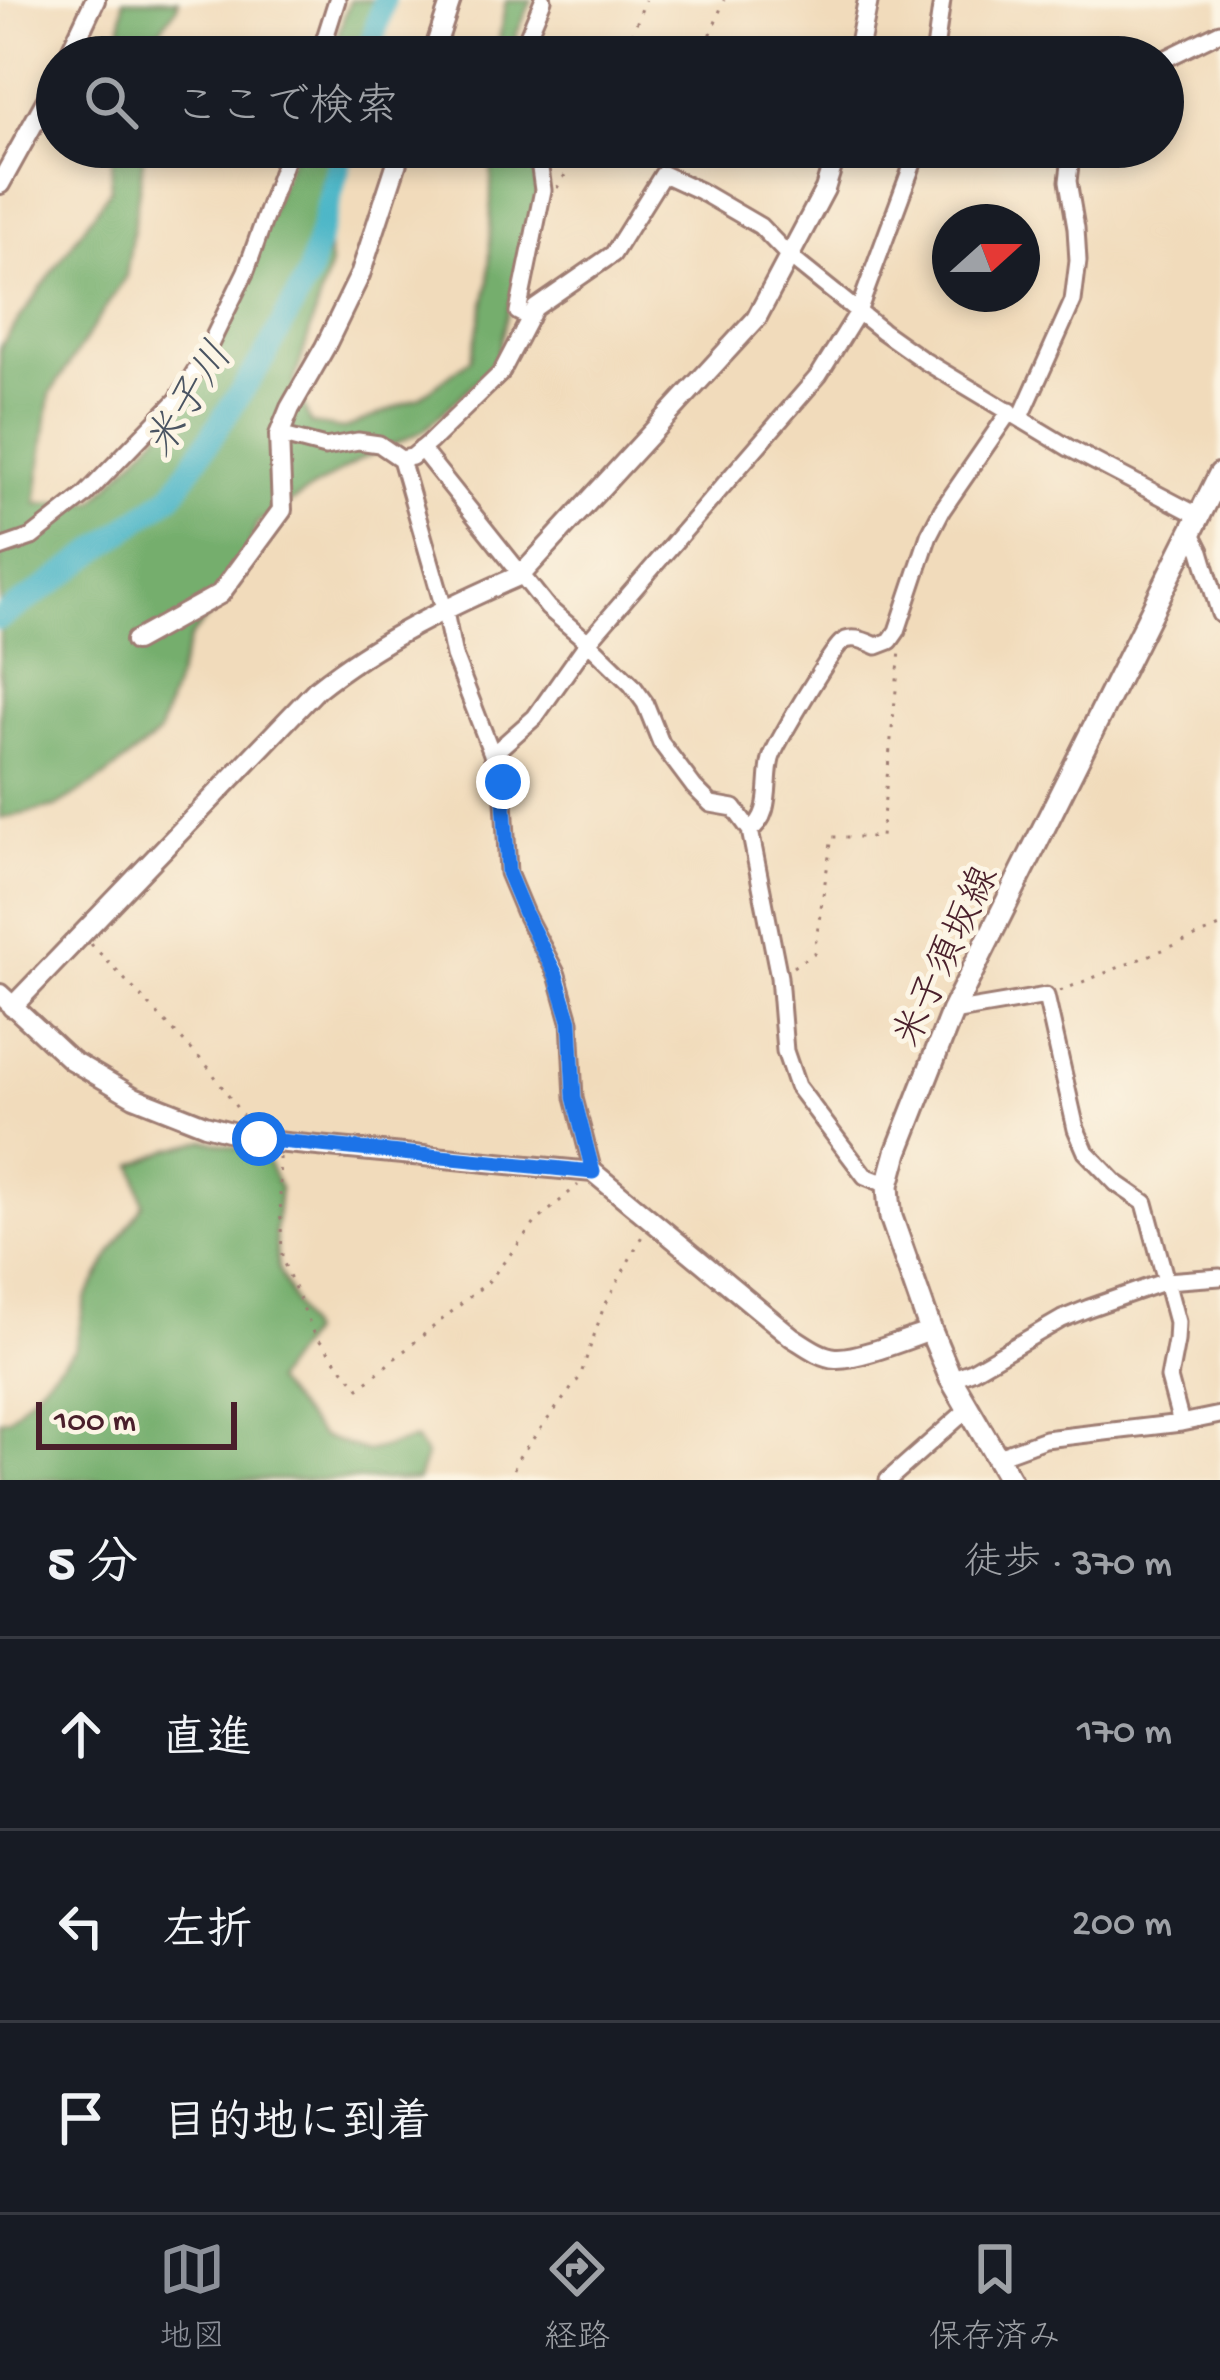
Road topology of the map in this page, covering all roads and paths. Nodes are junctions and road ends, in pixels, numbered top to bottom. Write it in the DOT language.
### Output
graph roads {
  1 [pos="95,0"];
  2 [pos="337,0"];
  3 [pos="451,0"];
  4 [pos="543,0"];
  5 [pos="644,0"];
  6 [pos="724,0"];
  7 [pos="868,0"];
  8 [pos="942,0"];
  9 [pos="1220,32"];
  10 [pos="78,36"];
  11 [pos="326,36"];
  12 [pos="439,36"];
  13 [pos="528,36"];
  14 [pos="631,36"];
  15 [pos="710,36"];
  16 [pos="861,36"];
  17 [pos="937,36"];
  18 [pos="1184,50"];
  19 [pos="36,119"];
  20 [pos="283,168"];
  21 [pos="395,168"];
  22 [pos="540,168"];
  23 [pos="570,168"];
  24 [pos="832,168"];
  25 [pos="911,168"];
  26 [pos="1069,168"];
  27 [pos="0,184"];
  28 [pos="539,207"];
  29 [pos="790,257"];
  30 [pos="858,312"];
  31 [pos="530,318"];
  32 [pos="1015,414"];
  33 [pos="280,435"];
  34 [pos="421,449"];
  35 [pos="401,459"];
  36 [pos="1220,474"];
  37 [pos="1195,524"];
  38 [pos="0,548"];
  39 [pos="520,575"];
  40 [pos="445,612"];
  41 [pos="1220,614"];
  42 [pos="135,641"];
  43 [pos="890,641"];
  44 [pos="588,642"];
  45 [pos="493,754"];
  46 [pos="750,830"];
  47 [pos="1220,927"];
  48 [pos="81,934"];
  49 [pos="778,977"];
  50 [pos="1046,996"];
  51 [pos="4,1007"];
  52 [pos="952,1012"];
  53 [pos="269,1141"];
  54 [pos="593,1172"];
  55 [pos="888,1185"];
  56 [pos="651,1221"];
  57 [pos="1220,1277"];
  58 [pos="1166,1281"];
  59 [pos="931,1331"];
  60 [pos="951,1379"];
  61 [pos="968,1409"];
  62 [pos="1220,1415"];
  63 [pos="1181,1423"];
  64 [pos="998,1456"];
  65 [pos="509,1480"];
  66 [pos="888,1480"];
  67 [pos="1010,1480"];
  1 -- 10 [label="street"];
  2 -- 11 [label="street"];
  3 -- 12 [label="street"];
  4 -- 13 [label="street"];
  5 -- 14 [label="path"];
  6 -- 15 [label="path"];
  7 -- 16 [label="street"];
  8 -- 17 [label="street"];
  9 -- 18 [label="street"];
  19 -- 27 [label="street"];
  20 -- 38 [label="street"];
  21 -- 33 [label="street"];
  22 -- 28 [label="street"];
  23 -- 28 [label="path"];
  24 -- 29 [label="street"];
  25 -- 30 [label="street"];
  26 -- 32 [label="street"];
  28 -- 31 [label="street"];
  29 -- 30 [label="street"];
  29 -- 31 [label="street"];
  29 -- 39 [label="street"];
  30 -- 32 [label="street"];
  30 -- 44 [label="street"];
  31 -- 34 [label="street"];
  32 -- 37 [label="street"];
  32 -- 43 [label="street"];
  33 -- 35 [label="street"];
  33 -- 42 [label="street"];
  34 -- 35 [label="street"];
  34 -- 39 [label="street"];
  35 -- 40 [label="street"];
  36 -- 37 [label="main road, 米子須坂線"];
  37 -- 41 [label="street"];
  37 -- 52 [label="main road, 米子須坂線"];
  39 -- 40 [label="street"];
  39 -- 44 [label="street"];
  40 -- 45 [label="street"];
  40 -- 48 [label="street"];
  43 -- 46 [label="street"];
  43 -- 49 [label="path"];
  44 -- 45 [label="street"];
  44 -- 46 [label="street"];
  45 -- 54 [label="street"];
  46 -- 49 [label="street"];
  47 -- 50 [label="path"];
  48 -- 51 [label="street"];
  48 -- 53 [label="path"];
  49 -- 55 [label="street"];
  50 -- 52 [label="street"];
  50 -- 58 [label="street"];
  51 -- 53 [label="street"];
  52 -- 55 [label="main road, 米子須坂線"];
  53 -- 54 [label="street"];
  53 -- 54 [label="path"];
  54 -- 56 [label="street"];
  55 -- 59 [label="main road"];
  56 -- 59 [label="street"];
  56 -- 65 [label="path"];
  57 -- 58 [label="street"];
  58 -- 60 [label="street"];
  58 -- 63 [label="street"];
  59 -- 60 [label="main road"];
  60 -- 61 [label="main road"];
  61 -- 64 [label="main road"];
  61 -- 66 [label="street"];
  62 -- 63 [label="street"];
  63 -- 64 [label="street"];
  64 -- 67 [label="main road"];
}
